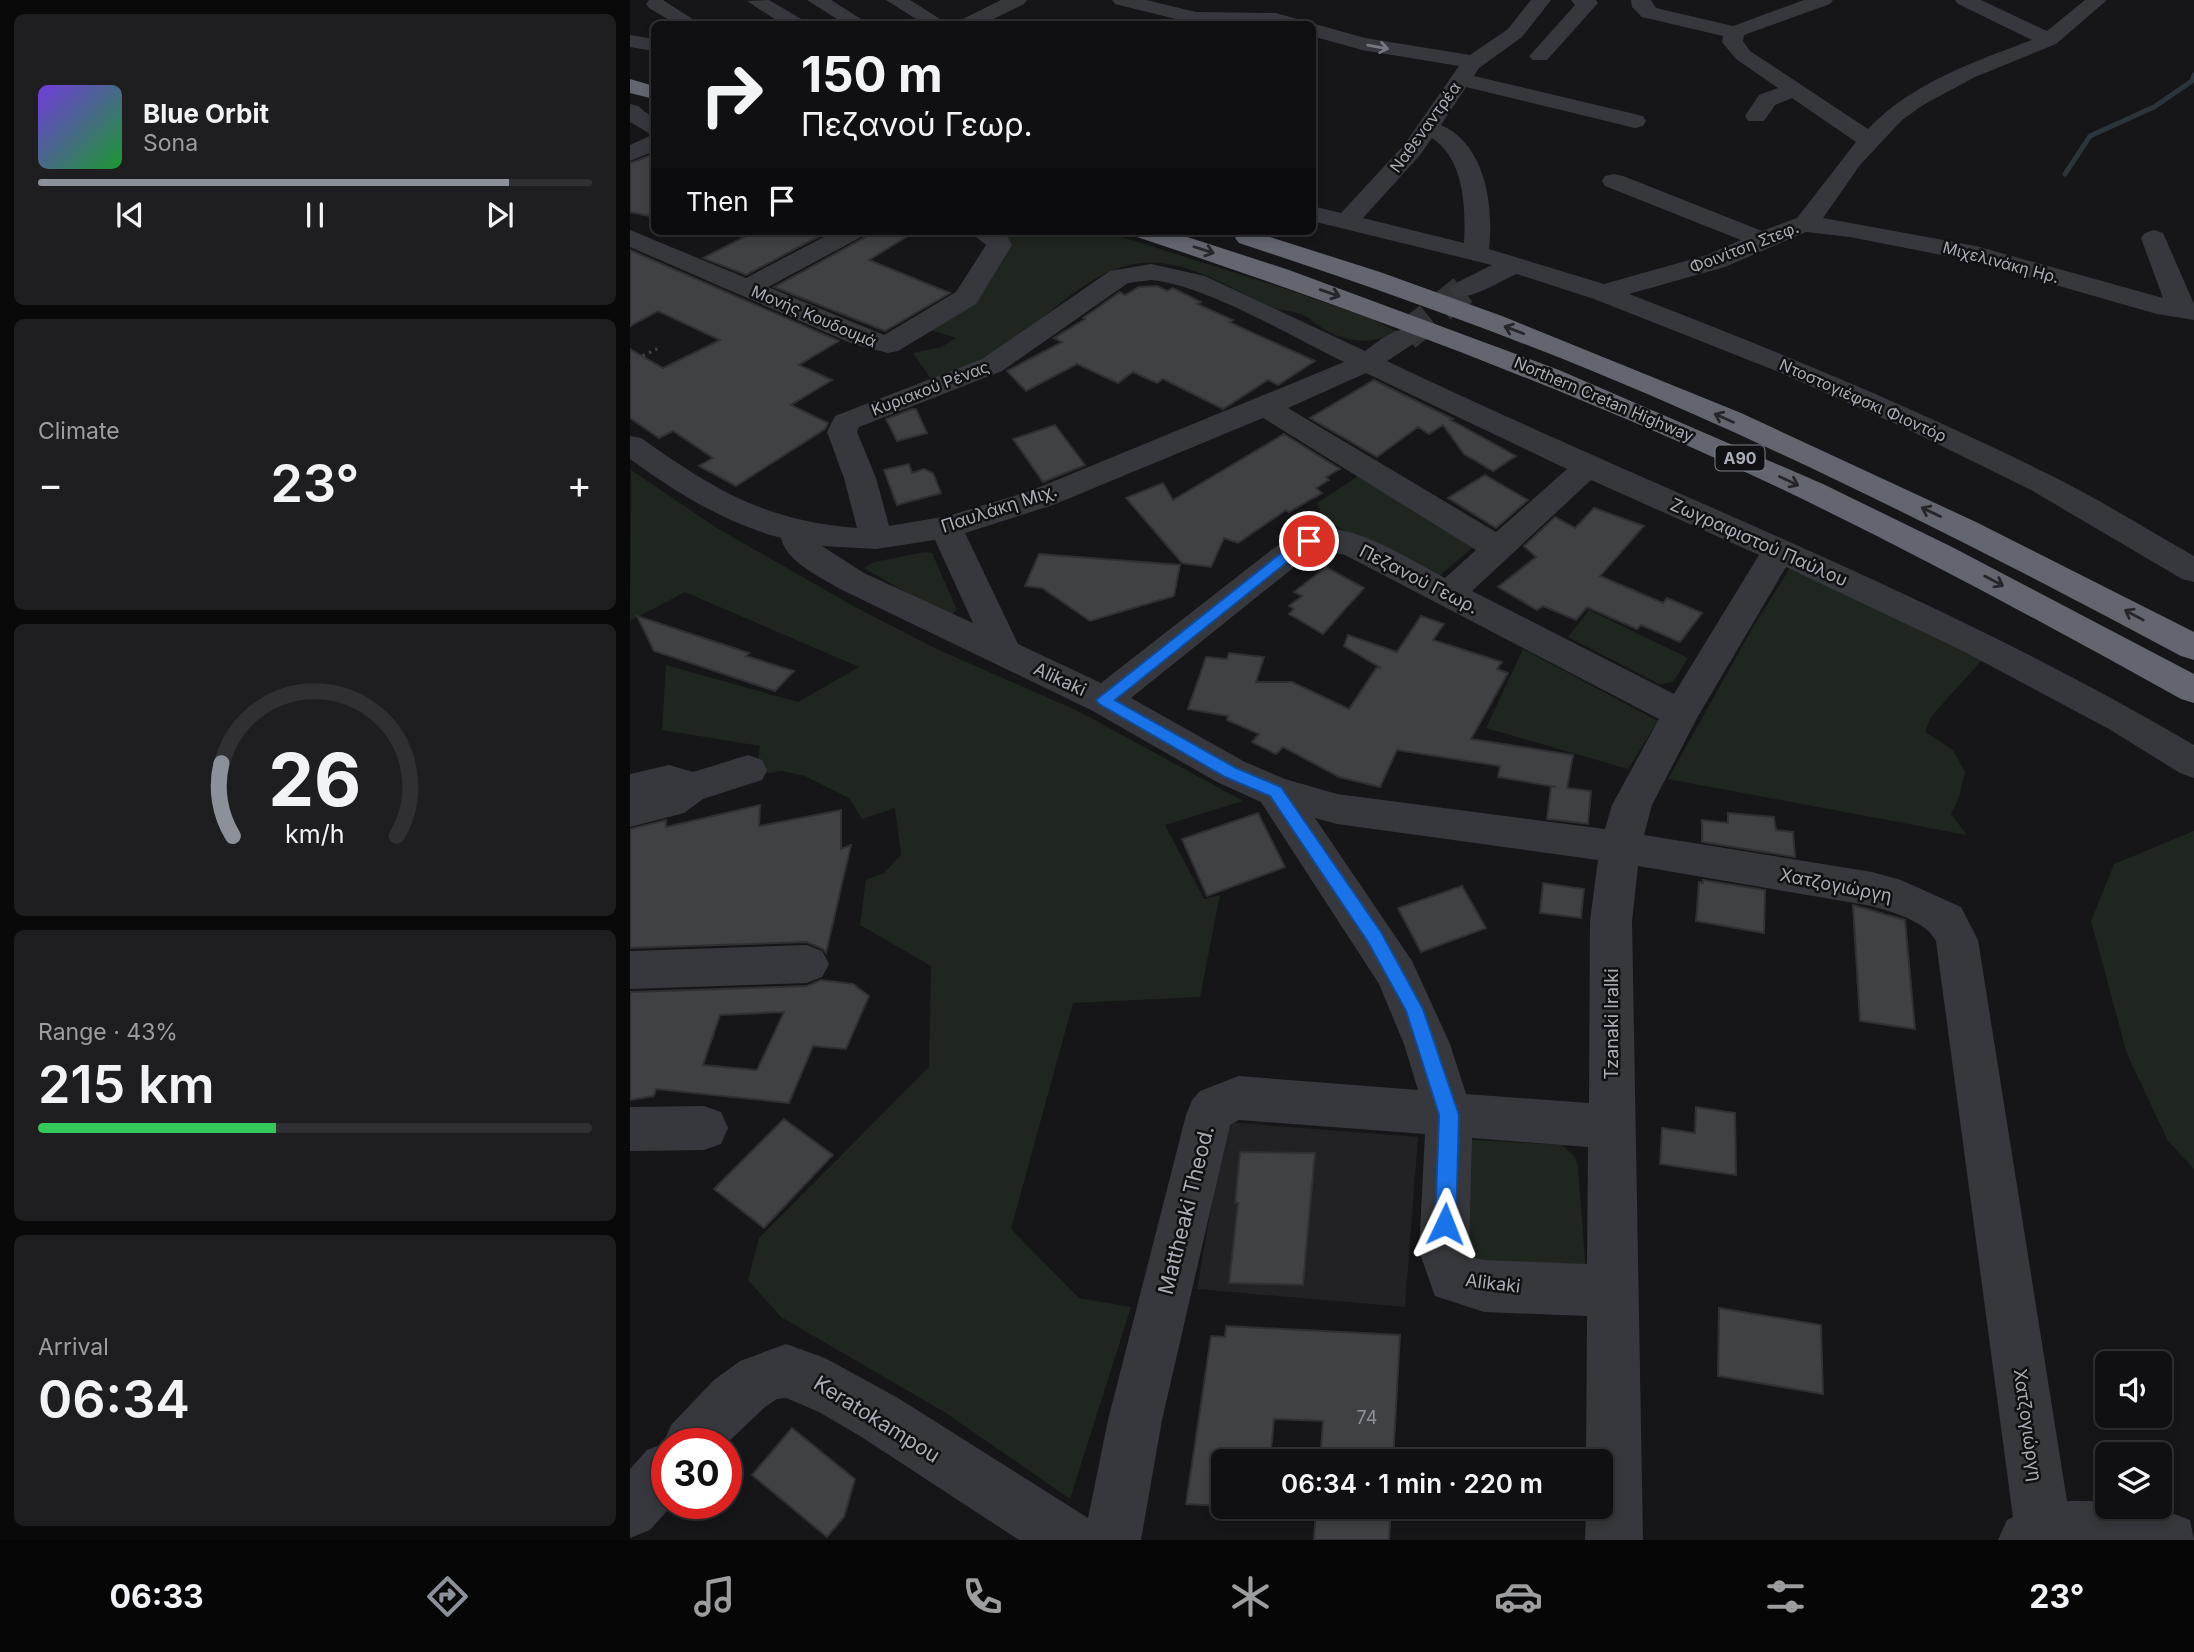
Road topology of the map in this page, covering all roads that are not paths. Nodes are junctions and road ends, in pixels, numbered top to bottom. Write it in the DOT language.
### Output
graph roads {
  1 [pos="817,0"];
  2 [pos="896,0"];
  3 [pos="1017,0"];
  4 [pos="1122,0"];
  5 [pos="1541,0"];
  6 [pos="1581,0"];
  7 [pos="1641,0"];
  8 [pos="1824,0"];
  9 [pos="1965,0"];
  10 [pos="2097,0"];
  11 [pos="757,1"];
  12 [pos="1152,3"];
  13 [pos="656,4"];
  14 [pos="685,21"];
  15 [pos="791,21"];
  16 [pos="854,21"];
  17 [pos="934,21"];
  18 [pos="980,21"];
  19 [pos="1232,21"];
  20 [pos="1255,21"];
  21 [pos="1286,21"];
  22 [pos="1316,31"];
  23 [pos="1734,32"];
  24 [pos="2049,40"];
  25 [pos="630,41"];
  26 [pos="651,44"];
  27 [pos="1541,56"];
  28 [pos="630,65"];
  29 [pos="651,70"];
  30 [pos="1467,70"];
  31 [pos="630,86"];
  32 [pos="1793,90"];
  33 [pos="651,92"];
  34 [pos="630,111"];
  35 [pos="1756,116"];
  36 [pos="1635,121"];
  37 [pos="651,126"];
  38 [pos="1427,127"];
  39 [pos="1869,140"];
  40 [pos="651,144"];
  41 [pos="630,154"];
  42 [pos="1614,181"];
  43 [pos="1316,214"];
  44 [pos="1346,222"];
  45 [pos="1806,224"];
  46 [pos="846,235"];
  47 [pos="990,235"];
  48 [pos="1155,235"];
  49 [pos="1238,235"];
  50 [pos="630,238"];
  51 [pos="2154,238"];
  52 [pos="1765,241"];
  53 [pos="1476,251"];
  54 [pos="1516,265"];
  55 [pos="1153,271"];
  56 [pos="747,288"];
  57 [pos="1463,290"];
  58 [pos="1603,293"];
  59 [pos="2187,312"];
  60 [pos="1406,336"];
  61 [pos="1368,362"];
  62 [pos="1265,407"];
  63 [pos="630,445"];
  64 [pos="1588,466"];
  65 [pos="945,526"];
  66 [pos="798,532"];
  67 [pos="876,538"];
  68 [pos="1498,548"];
  69 [pos="1779,550"];
  70 [pos="2194,571"];
  71 [pos="1448,594"];
  72 [pos="2194,647"];
  73 [pos="1004,653"];
  74 [pos="2194,690"];
  75 [pos="1104,700"];
  76 [pos="1681,714"];
  77 [pos="2194,763"];
  78 [pos="748,770"];
  79 [pos="689,788"];
  80 [pos="630,789"];
  81 [pos="1275,791"];
  82 [pos="630,811"];
  83 [pos="1619,847"];
  84 [pos="807,964"];
  85 [pos="630,971"];
  86 [pos="1449,1115"];
  87 [pos="1611,1127"];
  88 [pos="704,1128"];
  89 [pos="630,1129"];
  90 [pos="1612,1291"];
  91 [pos="706,1428"];
  92 [pos="651,1487"];
  93 [pos="630,1510"];
  94 [pos="2035,1536"];
  95 [pos="1069,1540"];
  96 [pos="1112,1540"];
  97 [pos="1614,1540"];
  98 [pos="2169,1540"];
  1 -- 16 [label="street"];
  2 -- 17 [label="street"];
  3 -- 18 [label="street"];
  4 -- 12 [label="street"];
  5 -- 30 [label="street, Ναθεναντρέα"];
  6 -- 27 [label="street"];
  7 -- 23 [label="street"];
  8 -- 23 [label="street"];
  9 -- 24 [label="street"];
  10 -- 24 [label="street, Φοινίτση Στεφ."];
  11 -- 15 [label="street"];
  12 -- 19 [label="street"];
  13 -- 14 [label="street"];
  20 -- 21 [label="street"];
  22 -- 30 [label="street, one-way"];
  23 -- 32 [label="street"];
  24 -- 39 [label="street, Φοινίτση Στεφ."];
  25 -- 26 [label="street"];
  28 -- 29 [label="highway"];
  30 -- 36 [label="street"];
  30 -- 38 [label="street, Ναθεναντρέα"];
  31 -- 33 [label="highway"];
  32 -- 35 [label="street"];
  32 -- 39 [label="street"];
  34 -- 37 [label="street"];
  38 -- 44 [label="street, Ναθεναντρέα"];
  38 -- 53 [label="street"];
  39 -- 45 [label="street, Φοινίτση Στεφ."];
  40 -- 41 [label="street"];
  42 -- 52 [label="street"];
  43 -- 44 [label="street"];
  44 -- 53 [label="street"];
  45 -- 52 [label="street, Φοινίτση Στεφ."];
  45 -- 59 [label="street, Μιχελινάκη Ηρ."];
  46 -- 56 [label="street"];
  47 -- 56 [label="street, Μονής Κουδουμά"];
  48 -- 74 [label="highway, Northern Cretan Highway / Α90, one-way"];
  72 -- 49 [label="highway, Northern Cretan Highway / Α90, one-way"];
  50 -- 56 [label="street, Μονής Κουδουμά"];
  51 -- 59 [label="street"];
  52 -- 58 [label="street, Φοινίτση Στεφ."];
  53 -- 54 [label="street"];
  54 -- 57 [label="street"];
  54 -- 58 [label="street, Ντοστογιέφσκι Φιοντόρ"];
  55 -- 61 [label="street, Ζωγραφιστού Παύλου"];
  55 -- 67 [label="street, Κυριακού Ρένας"];
  58 -- 70 [label="street, Ντοστογιέφσκι Φιοντόρ"];
  60 -- 61 [label="street, Παυλάκη Μιχ."];
  61 -- 62 [label="street, Παυλάκη Μιχ."];
  61 -- 64 [label="street, Ζωγραφιστού Παύλου"];
  62 -- 65 [label="street, Παυλάκη Μιχ."];
  62 -- 68 [label="street"];
  63 -- 66 [label="street, Παυλάκη Μιχ."];
  64 -- 68 [label="street"];
  64 -- 69 [label="street, Ζωγραφιστού Παύλου"];
  65 -- 67 [label="street, Παυλάκη Μιχ."];
  65 -- 73 [label="street"];
  66 -- 67 [label="street, Παυλάκη Μιχ."];
  66 -- 73 [label="street, Alikaki"];
  68 -- 71 [label="street"];
  69 -- 76 [label="street, Tzanaki Iralki"];
  69 -- 77 [label="street, Ζωγραφιστού Παύλου"];
  71 -- 75 [label="street, Πεζανού Γεωρ."];
  71 -- 76 [label="street, Πεζανού Γεωρ."];
  73 -- 75 [label="street, Alikaki"];
  75 -- 81 [label="street, Alikaki"];
  76 -- 83 [label="street, Tzanaki Iralki"];
  78 -- 79 [label="street"];
  79 -- 80 [label="street"];
  79 -- 82 [label="street"];
  81 -- 83 [label="street, Χατζογιώργη"];
  81 -- 86 [label="street, Alikaki"];
  83 -- 87 [label="street, Tzanaki Iralki"];
  83 -- 94 [label="street, Χατζογιώργη"];
  84 -- 85 [label="street"];
  86 -- 87 [label="street, Mattheaki Theod."];
  86 -- 90 [label="street, Alikaki"];
  86 -- 96 [label="street, Mattheaki Theod."];
  87 -- 90 [label="street, Tzanaki Iralki"];
  88 -- 89 [label="street"];
  90 -- 97 [label="street, Tzanaki Iralki"];
  91 -- 95 [label="street, Keratokampou"];
  92 -- 93 [label="street"];
  94 -- 98 [label="street"];
}
